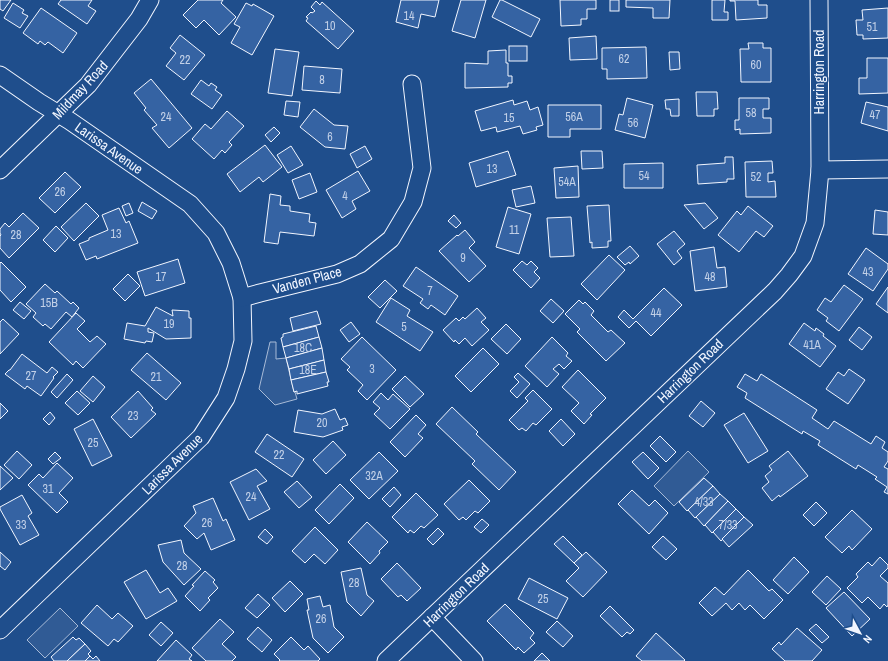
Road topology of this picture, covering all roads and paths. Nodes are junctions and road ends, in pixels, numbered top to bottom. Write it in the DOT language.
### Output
graph roads {
  1 [pos="150,0"];
  2 [pos="818,0"];
  3 [pos="0,75"];
  4 [pos="412,84"];
  5 [pos="59,114"];
  6 [pos="888,169"];
  7 [pos="0,170"];
  8 [pos="820,170"];
  9 [pos="242,298"];
  10 [pos="432,617"];
  11 [pos="0,630"];
  12 [pos="386,661"];
  13 [pos="474,661"];
  1 -- 5 [label="street, Mildmay Road"];
  2 -- 8 [label="street, Harrington Road"];
  3 -- 5 [label="street, Larissa Avenue"];
  4 -- 9 [label="street, Vanden Place"];
  5 -- 7 [label="street, Mildmay Road"];
  5 -- 9 [label="street, Larissa Avenue"];
  6 -- 8 [label="street"];
  8 -- 10 [label="street, Harrington Road"];
  9 -- 11 [label="street, Larissa Avenue"];
  10 -- 12 [label="street, Harrington Road"];
  10 -- 13 [label="street"];
}
